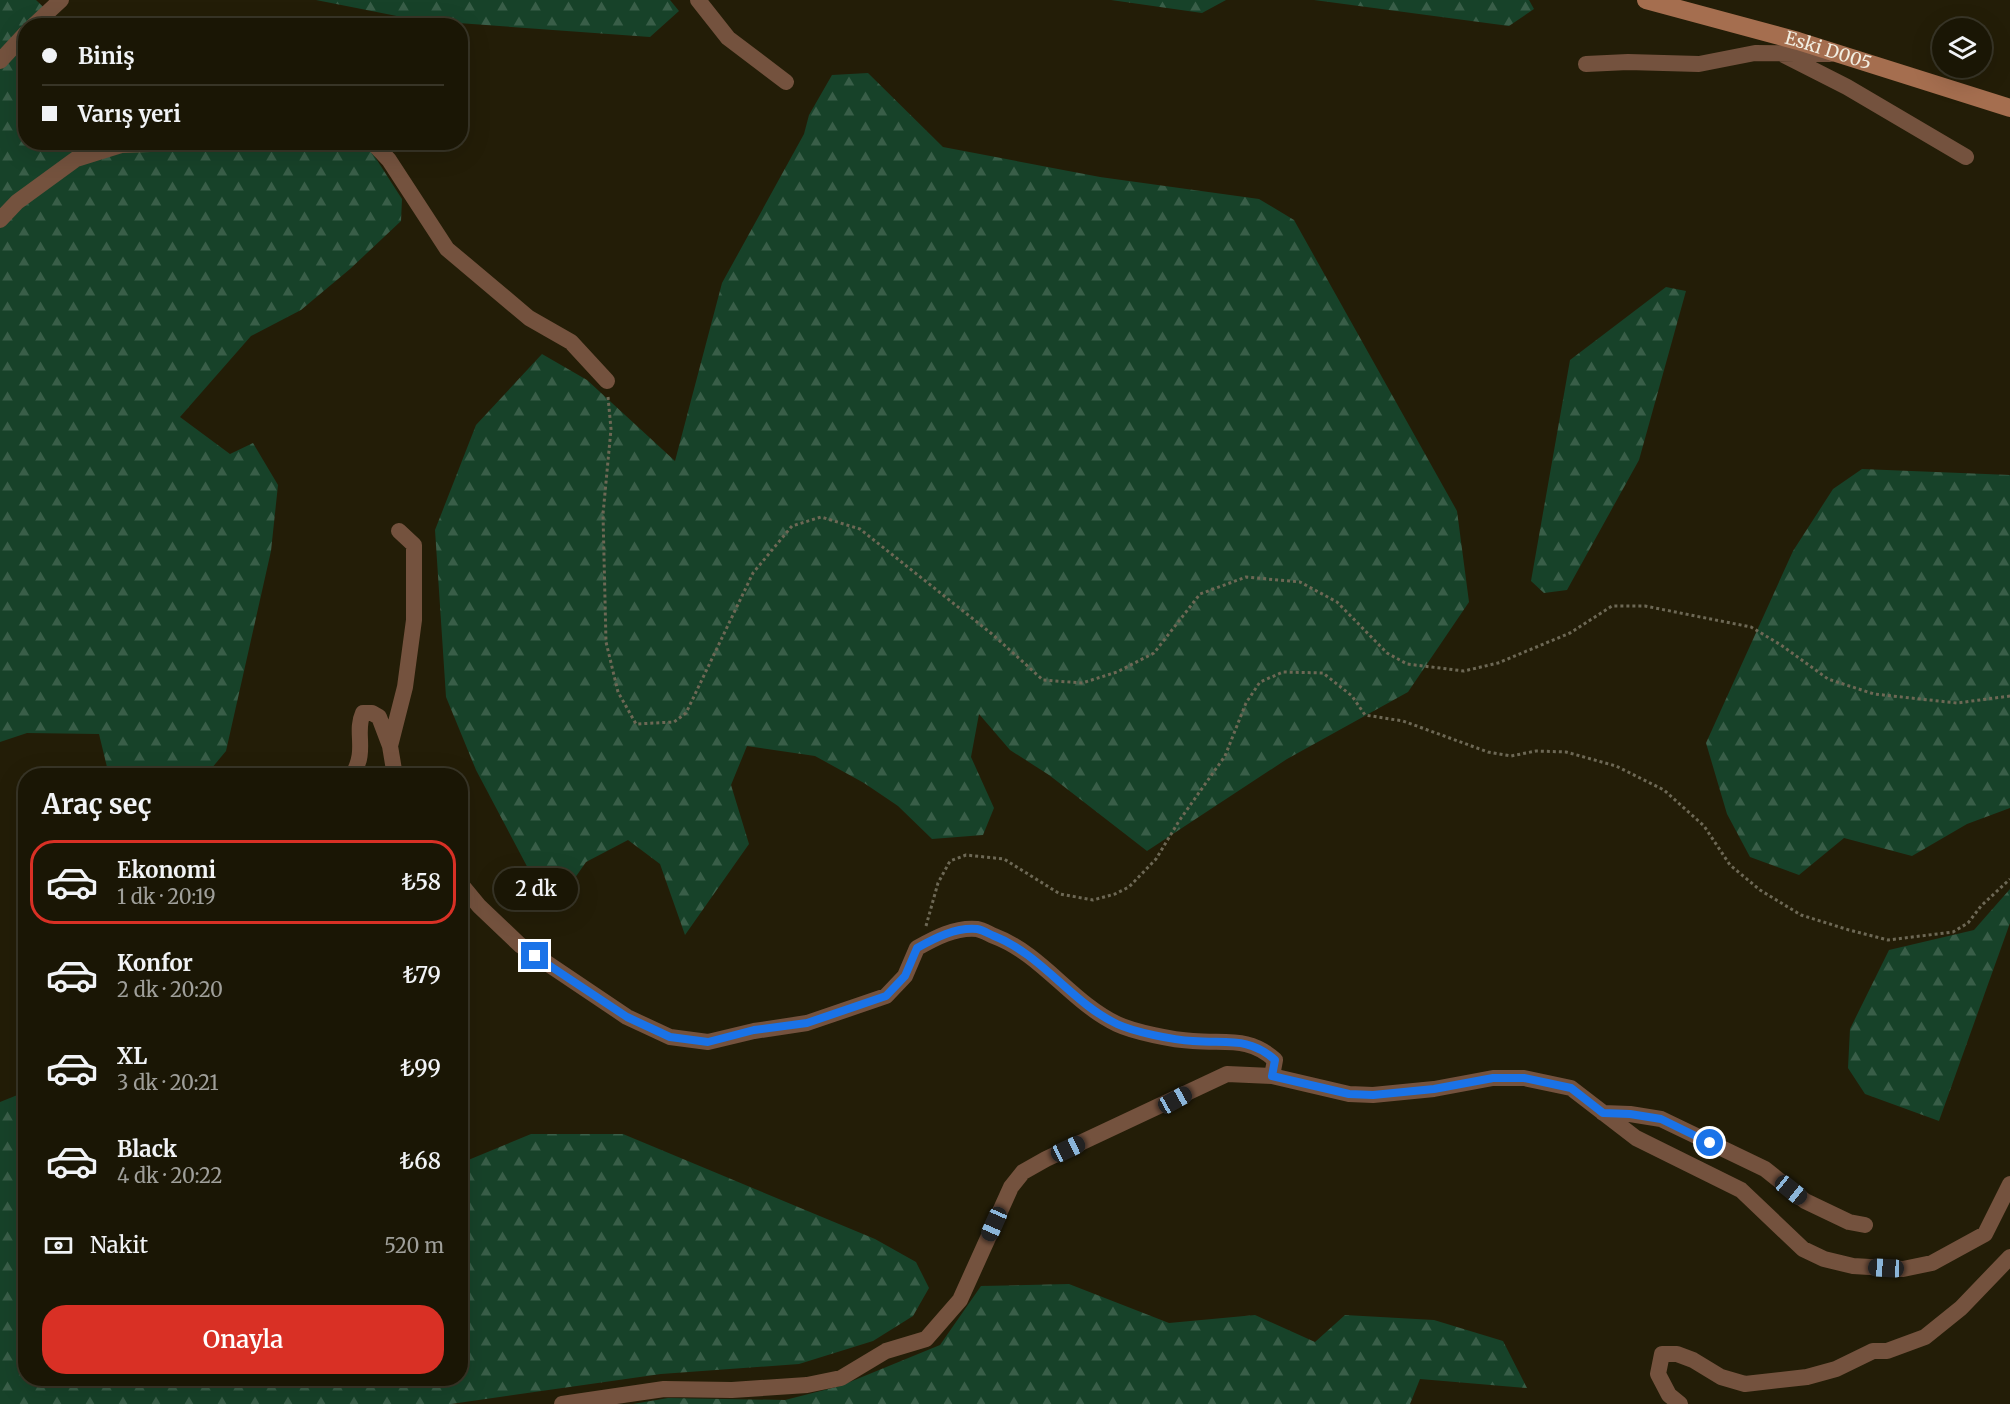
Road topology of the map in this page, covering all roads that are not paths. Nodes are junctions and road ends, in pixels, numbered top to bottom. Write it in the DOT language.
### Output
graph roads {
  1 [pos="61,0"];
  2 [pos="698,0"];
  3 [pos="1646,0"];
  4 [pos="42,18"];
  5 [pos="18,42"];
  6 [pos="1781,53"];
  7 [pos="1843,55"];
  8 [pos="0,61"];
  9 [pos="1586,64"];
  10 [pos="786,82"];
  11 [pos="2010,108"];
  12 [pos="105,150"];
  13 [pos="380,150"];
  14 [pos="1966,157"];
  15 [pos="0,220"];
  16 [pos="607,381"];
  17 [pos="399,531"];
  18 [pos="390,746"];
  19 [pos="356,768"];
  20 [pos="394,768"];
  21 [pos="468,893"];
  22 [pos="1272,1076"];
  23 [pos="1603,1113"];
  24 [pos="2010,1184"];
  25 [pos="1865,1225"];
  26 [pos="2010,1257"];
  27 [pos="562,1404"];
  28 [pos="1680,1404"];
  1 -- 4 [label="street"];
  2 -- 10 [label="street"];
  3 -- 7 [label="main road, Eski D005"];
  5 -- 8 [label="street"];
  6 -- 7 [label="street"];
  6 -- 9 [label="street"];
  6 -- 14 [label="street"];
  7 -- 11 [label="main road, Eski D005"];
  12 -- 15 [label="street"];
  13 -- 16 [label="street"];
  17 -- 18 [label="street"];
  18 -- 19 [label="street"];
  18 -- 20 [label="street"];
  21 -- 22 [label="street"];
  22 -- 23 [label="street"];
  22 -- 27 [label="street"];
  23 -- 24 [label="street"];
  23 -- 25 [label="street"];
  26 -- 28 [label="street"];
}
